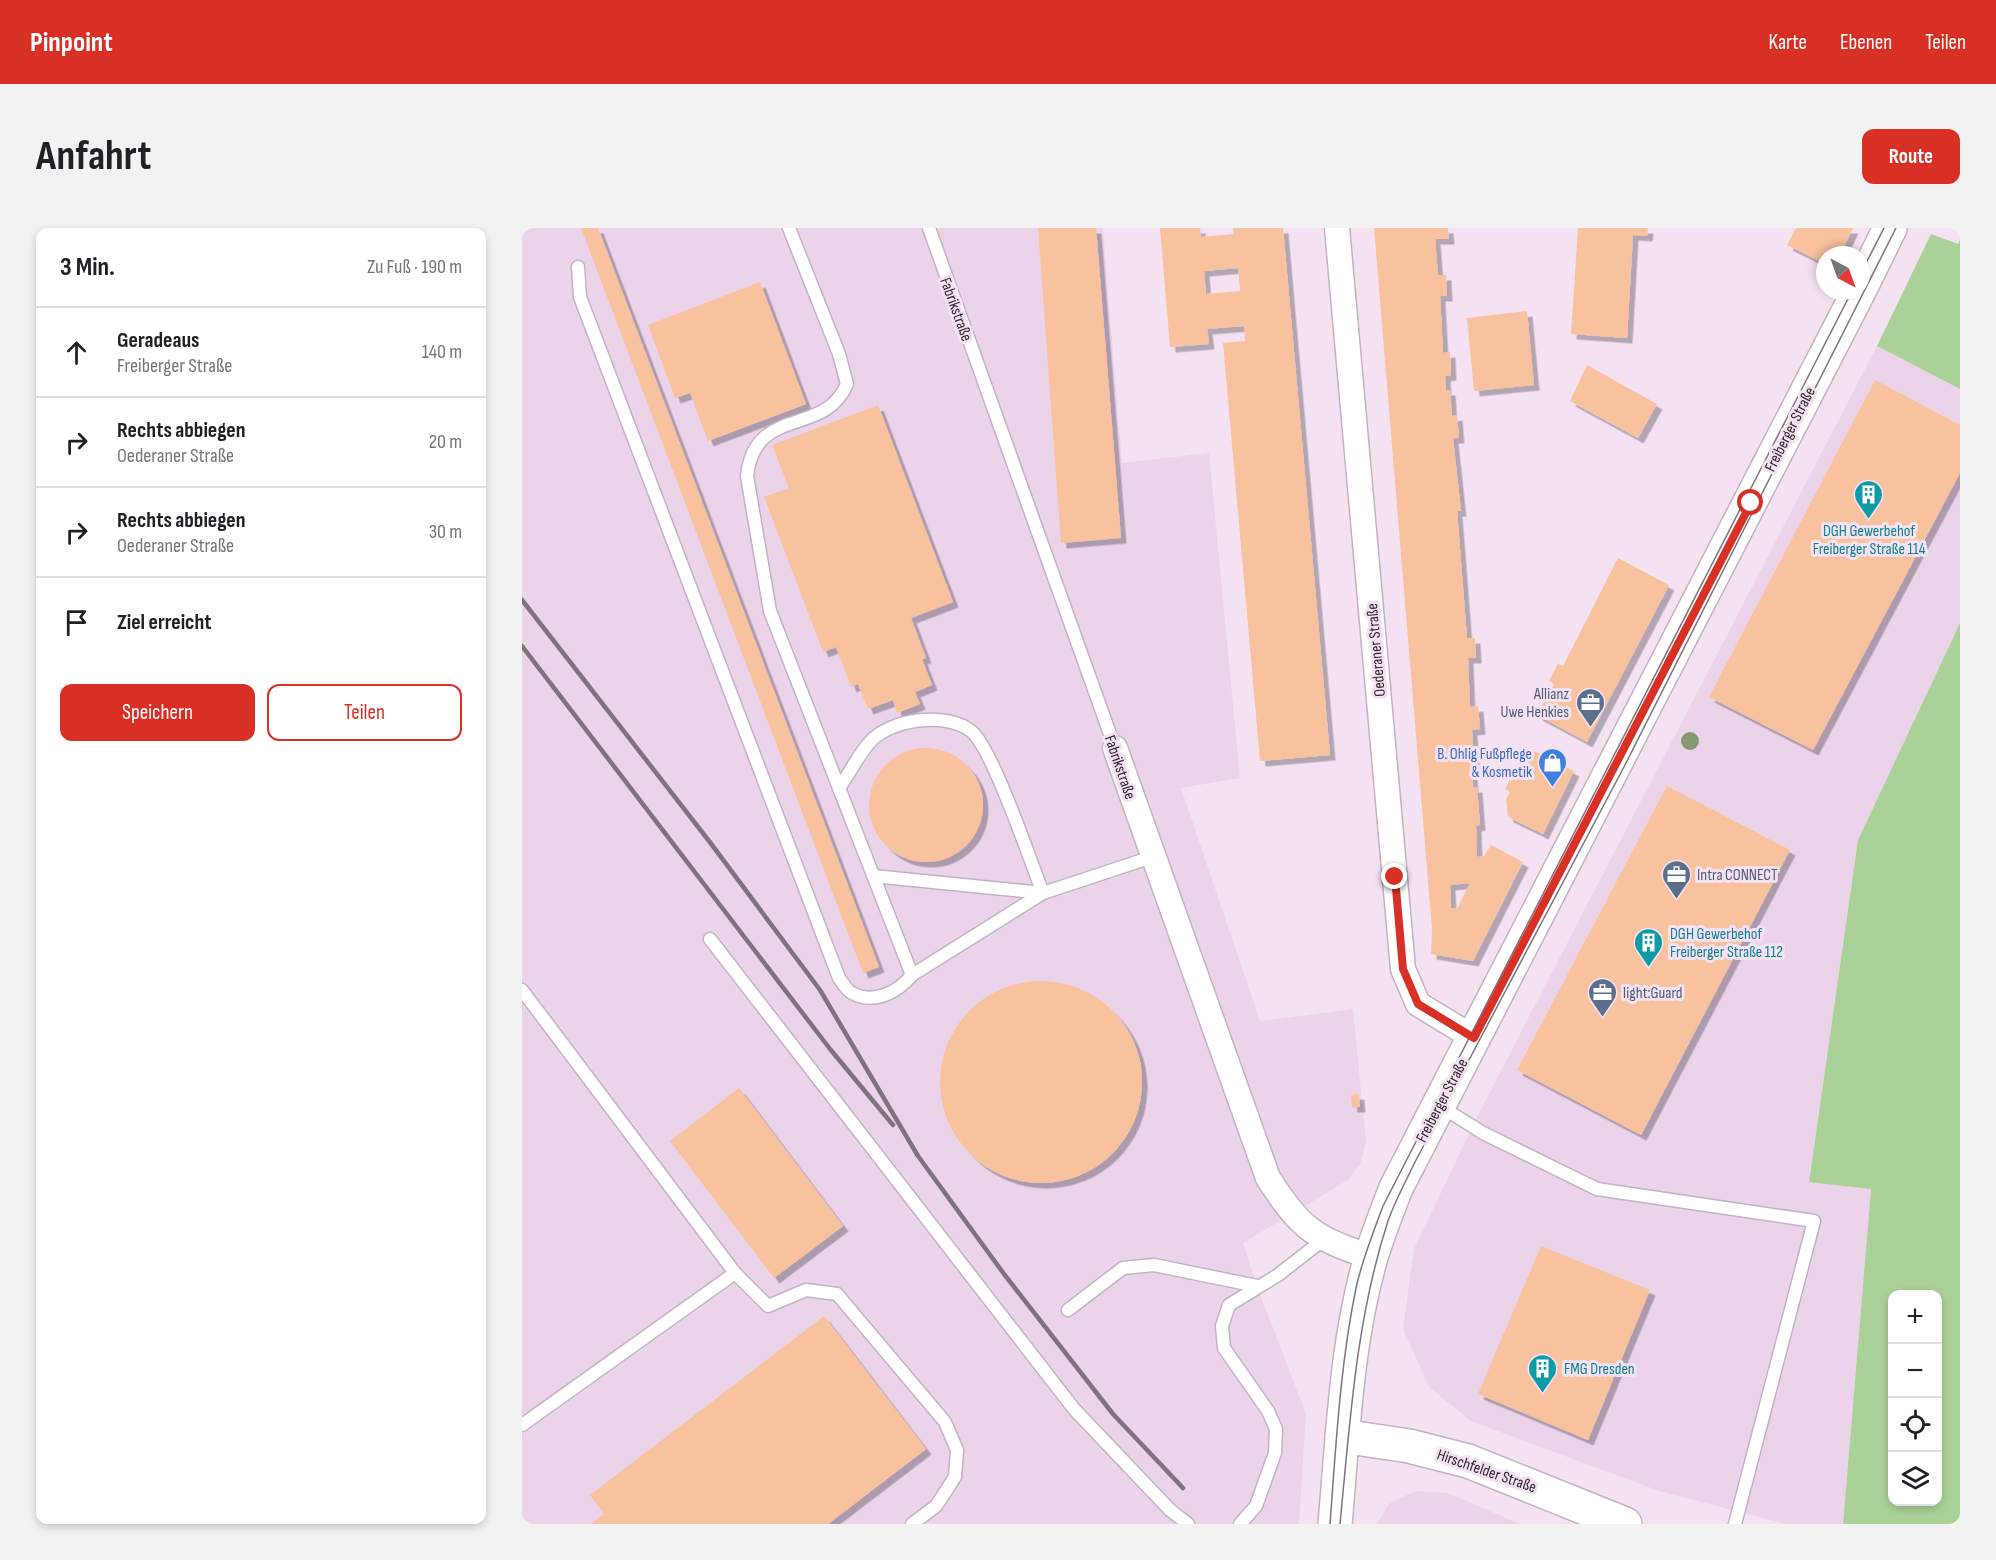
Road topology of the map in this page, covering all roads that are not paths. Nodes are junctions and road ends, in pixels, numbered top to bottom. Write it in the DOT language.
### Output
graph roads {
  1 [pos="789,228"];
  2 [pos="929,228"];
  3 [pos="1337,228"];
  4 [pos="1890,228"];
  5 [pos="578,267"];
  6 [pos="1870,269"];
  7 [pos="1854,300"];
  8 [pos="1115,748"];
  9 [pos="839,788"];
  10 [pos="1152,857"];
  11 [pos="873,876"];
  12 [pos="1043,893"];
  13 [pos="710,939"];
  14 [pos="912,975"];
  15 [pos="522,990"];
  16 [pos="1474,1038"];
  17 [pos="1438,1105"];
  18 [pos="1323,1240"];
  19 [pos="1371,1257"];
  20 [pos="735,1273"];
  21 [pos="1257,1286"];
  22 [pos="1068,1310"];
  23 [pos="522,1425"];
  24 [pos="1342,1436"];
  25 [pos="912,1524"];
  26 [pos="1188,1524"];
  27 [pos="1240,1524"];
  28 [pos="1335,1524"];
  29 [pos="1625,1524"];
  30 [pos="1735,1524"];
  1 -- 9 [label="lane"];
  2 -- 8 [label="lane, Fabrikstraße"];
  3 -- 16 [label="street, Oederaner Straße"];
  4 -- 6 [label="street, Freiberger Straße"];
  5 -- 14 [label="lane"];
  7 -- 16 [label="street, Freiberger Straße"];
  8 -- 10 [label="street, Fabrikstraße"];
  9 -- 11 [label="lane"];
  9 -- 12 [label="lane"];
  10 -- 12 [label="lane"];
  10 -- 18 [label="street, Fabrikstraße"];
  11 -- 12 [label="lane"];
  11 -- 14 [label="lane"];
  12 -- 14 [label="lane"];
  13 -- 26 [label="lane"];
  15 -- 20 [label="lane"];
  16 -- 17 [label="street, Freiberger Straße"];
  17 -- 19 [label="street, Freiberger Straße"];
  17 -- 30 [label="lane"];
  18 -- 19 [label="street, Fabrikstraße"];
  18 -- 21 [label="lane"];
  19 -- 24 [label="street, Freiberger Straße"];
  20 -- 23 [label="lane"];
  20 -- 25 [label="lane"];
  21 -- 22 [label="lane"];
  21 -- 27 [label="lane"];
  24 -- 28 [label="street, Freiberger Straße"];
  24 -- 29 [label="street, Hirschfelder Straße"];
}
